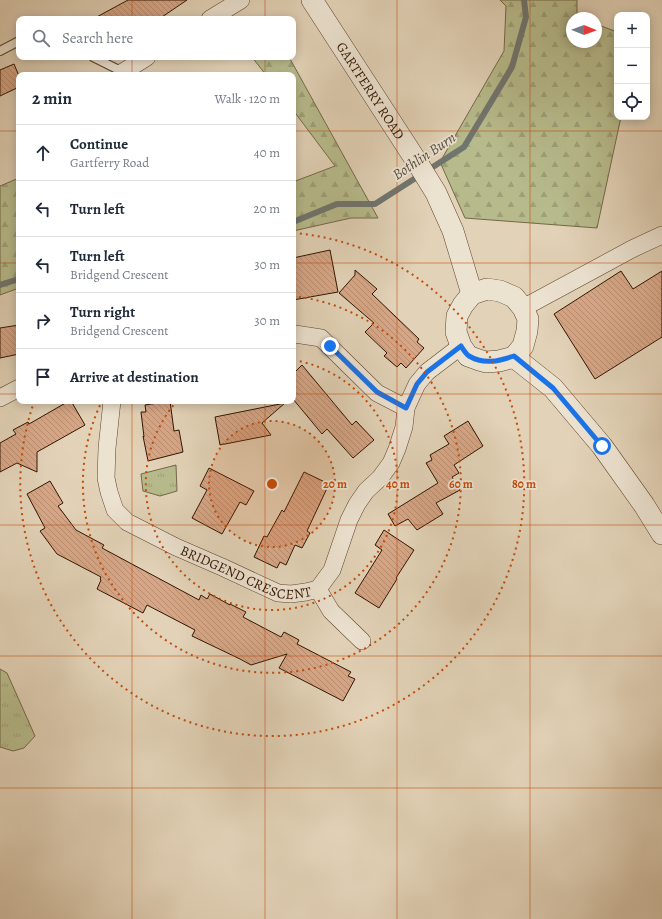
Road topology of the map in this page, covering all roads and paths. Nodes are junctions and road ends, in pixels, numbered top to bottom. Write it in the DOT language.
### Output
graph roads {
  1 [pos="241,0"];
  2 [pos="312,0"];
  3 [pos="215,16"];
  4 [pos="16,43"];
  5 [pos="0,51"];
  6 [pos="98,60"];
  7 [pos="143,60"];
  8 [pos="119,72"];
  9 [pos="125,72"];
  10 [pos="662,235"];
  11 [pos="472,294"];
  12 [pos="523,308"];
  13 [pos="296,334"];
  14 [pos="461,346"];
  15 [pos="514,356"];
  16 [pos="16,390"];
  17 [pos="0,398"];
  18 [pos="112,404"];
  19 [pos="406,408"];
  20 [pos="662,534"];
  21 [pos="318,589"];
  22 [pos="362,641"];
  1 -- 3 [label="street"];
  2 -- 11 [label="street, GARTFERRY ROAD"];
  4 -- 5 [label="lane"];
  6 -- 8 [label="lane"];
  7 -- 9 [label="street"];
  10 -- 12 [label="street"];
  11 -- 12 [label="street"];
  11 -- 14 [label="street"];
  12 -- 15 [label="street"];
  13 -- 19 [label="street"];
  14 -- 15 [label="street"];
  14 -- 19 [label="street, BRIDGEND CRESCENT"];
  15 -- 20 [label="street"];
  16 -- 17 [label="street"];
  18 -- 21 [label="street, BRIDGEND CRESCENT"];
  19 -- 21 [label="street, BRIDGEND CRESCENT"];
  21 -- 22 [label="street"];
}
